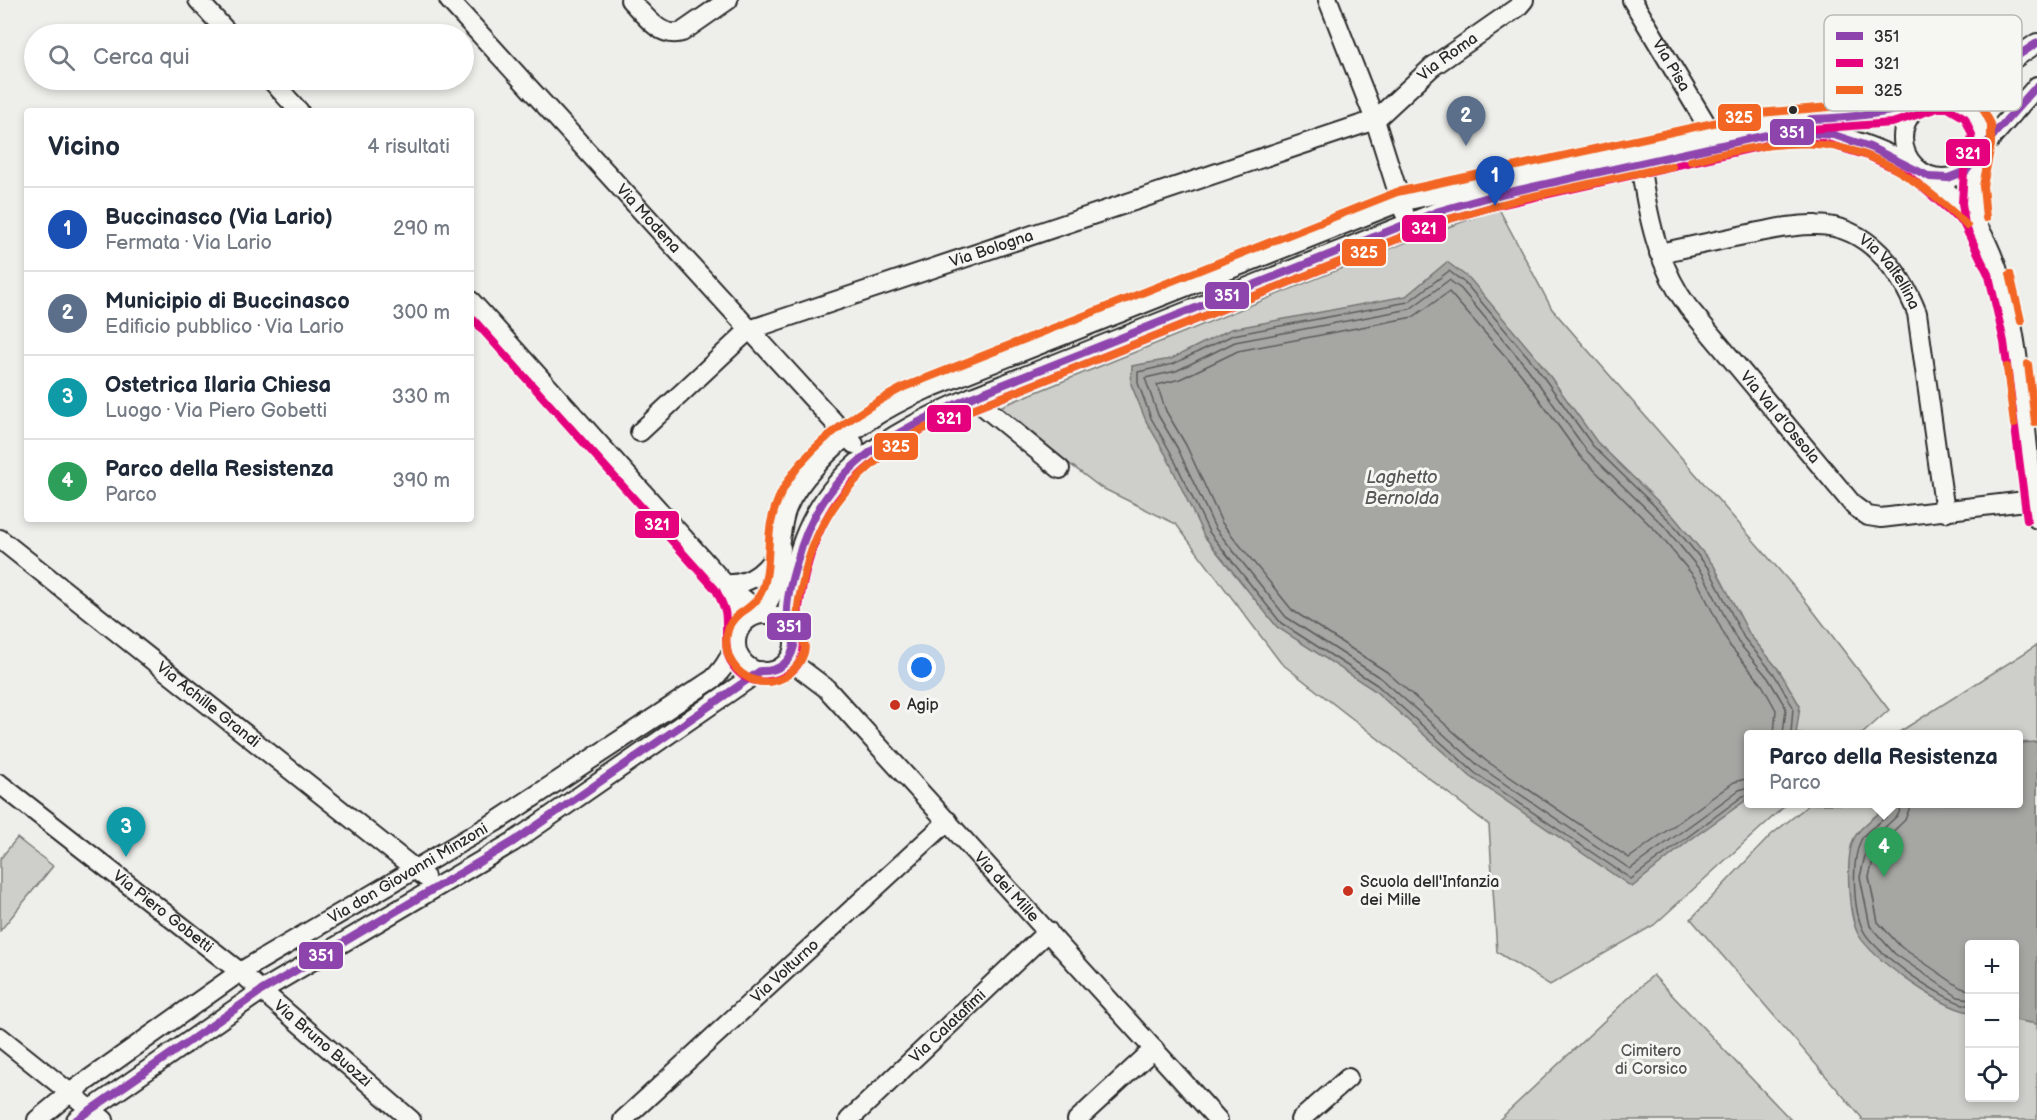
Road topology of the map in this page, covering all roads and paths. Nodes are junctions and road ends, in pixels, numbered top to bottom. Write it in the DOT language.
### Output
graph roads {
  1 [pos="198,0"];
  2 [pos="448,0"];
  3 [pos="630,0"];
  4 [pos="728,0"];
  5 [pos="1328,0"];
  6 [pos="1524,0"];
  7 [pos="1632,0"];
  8 [pos="221,24"];
  9 [pos="470,24"];
  10 [pos="474,29"];
  11 [pos="2037,43"];
  12 [pos="2022,53"];
  13 [pos="2037,86"];
  14 [pos="280,90"];
  15 [pos="2022,104"];
  16 [pos="296,108"];
  17 [pos="1892,111"];
  18 [pos="1914,111"];
  19 [pos="1973,111"];
  20 [pos="2016,111"];
  21 [pos="1375,120"];
  22 [pos="1711,132"];
  23 [pos="1981,153"];
  24 [pos="1640,162"];
  25 [pos="1917,169"];
  26 [pos="1400,202"];
  27 [pos="1976,221"];
  28 [pos="1407,222"];
  29 [pos="1659,253"];
  30 [pos="474,304"];
  31 [pos="749,330"];
  32 [pos="972,397"];
  33 [pos="640,432"];
  34 [pos="847,436"];
  35 [pos="864,456"];
  36 [pos="1060,469"];
  37 [pos="2034,500"];
  38 [pos="1945,512"];
  39 [pos="2037,519"];
  40 [pos="781,532"];
  41 [pos="0,539"];
  42 [pos="725,584"];
  43 [pos="760,614"];
  44 [pos="789,627"];
  45 [pos="736,639"];
  46 [pos="789,660"];
  47 [pos="760,671"];
  48 [pos="0,784"];
  49 [pos="948,821"];
  50 [pos="418,869"];
  51 [pos="435,887"];
  52 [pos="1047,932"];
  53 [pos="240,972"];
  54 [pos="261,991"];
  55 [pos="0,1037"];
  56 [pos="1154,1049"];
  57 [pos="1348,1078"];
  58 [pos="70,1092"];
  59 [pos="90,1116"];
  60 [pos="37,1120"];
  61 [pos="411,1120"];
  62 [pos="622,1120"];
  63 [pos="849,1120"];
  64 [pos="1077,1120"];
  65 [pos="1218,1120"];
  66 [pos="1300,1120"];
  1 -- 8 [label="street"];
  2 -- 9 [label="street, Via Modena"];
  3 -- 4 [label="street"];
  5 -- 21 [label="street"];
  6 -- 21 [label="street, Via Roma"];
  7 -- 22 [label="street, Via Pisa"];
  10 -- 31 [label="street, Via Modena"];
  11 -- 12 [label="street"];
  13 -- 15 [label="street"];
  14 -- 16 [label="street"];
  17 -- 22 [label="street"];
  18 -- 25 [label="street"];
  19 -- 23 [label="street"];
  20 -- 23 [label="street"];
  21 -- 26 [label="street"];
  21 -- 31 [label="street, Via Bologna"];
  22 -- 26 [label="street"];
  23 -- 25 [label="street"];
  23 -- 27 [label="street"];
  24 -- 25 [label="street"];
  24 -- 28 [label="street"];
  24 -- 29 [label="street, Via Val d'Ossola"];
  25 -- 27 [label="street"];
  26 -- 28 [label="street"];
  26 -- 34 [label="street"];
  27 -- 37 [label="street"];
  28 -- 32 [label="street"];
  29 -- 38 [label="street, Via Val d'Ossola"];
  29 -- 38 [label="street, Via Valtellina"];
  30 -- 42 [label="street"];
  31 -- 33 [label="street, Via Bologna"];
  31 -- 34 [label="street, Via Modena"];
  32 -- 35 [label="street"];
  32 -- 36 [label="street"];
  34 -- 35 [label="street, Via Modena"];
  34 -- 40 [label="street"];
  35 -- 44 [label="street"];
  37 -- 38 [label="street, Via Val d'Ossola"];
  37 -- 39 [label="street"];
  40 -- 42 [label="street"];
  40 -- 43 [label="street"];
  41 -- 50 [label="street, Via Achille Grandi"];
  42 -- 43 [label="street"];
  42 -- 45 [label="street"];
  43 -- 44 [label="street"];
  43 -- 45 [label="street"];
  44 -- 46 [label="street"];
  45 -- 47 [label="street"];
  45 -- 50 [label="street, Via don Giovanni Minzoni"];
  46 -- 47 [label="street"];
  46 -- 49 [label="street, Via dei Mille"];
  47 -- 51 [label="street, Via don Giovanni Minzoni"];
  48 -- 53 [label="street, Via Piero Gobetti"];
  49 -- 52 [label="street, Via dei Mille"];
  49 -- 62 [label="street, Via Volturno"];
  50 -- 51 [label="street, Via Achille Grandi"];
  50 -- 53 [label="street, Via don Giovanni Minzoni"];
  51 -- 54 [label="street, Via don Giovanni Minzoni"];
  52 -- 56 [label="street, Via dei Mille"];
  52 -- 63 [label="street, Via Calatafimi"];
  53 -- 54 [label="street, Via Piero Gobetti"];
  53 -- 58 [label="street, Via don Giovanni Minzoni"];
  54 -- 59 [label="street, Via don Giovanni Minzoni"];
  54 -- 61 [label="street, Via Bruno Buozzi"];
  55 -- 58 [label="street"];
  56 -- 64 [label="street"];
  56 -- 65 [label="street, Via dei Mille"];
  57 -- 66 [label="street"];
  58 -- 59 [label="street"];
  58 -- 60 [label="street, Via don Giovanni Minzoni"];
}
